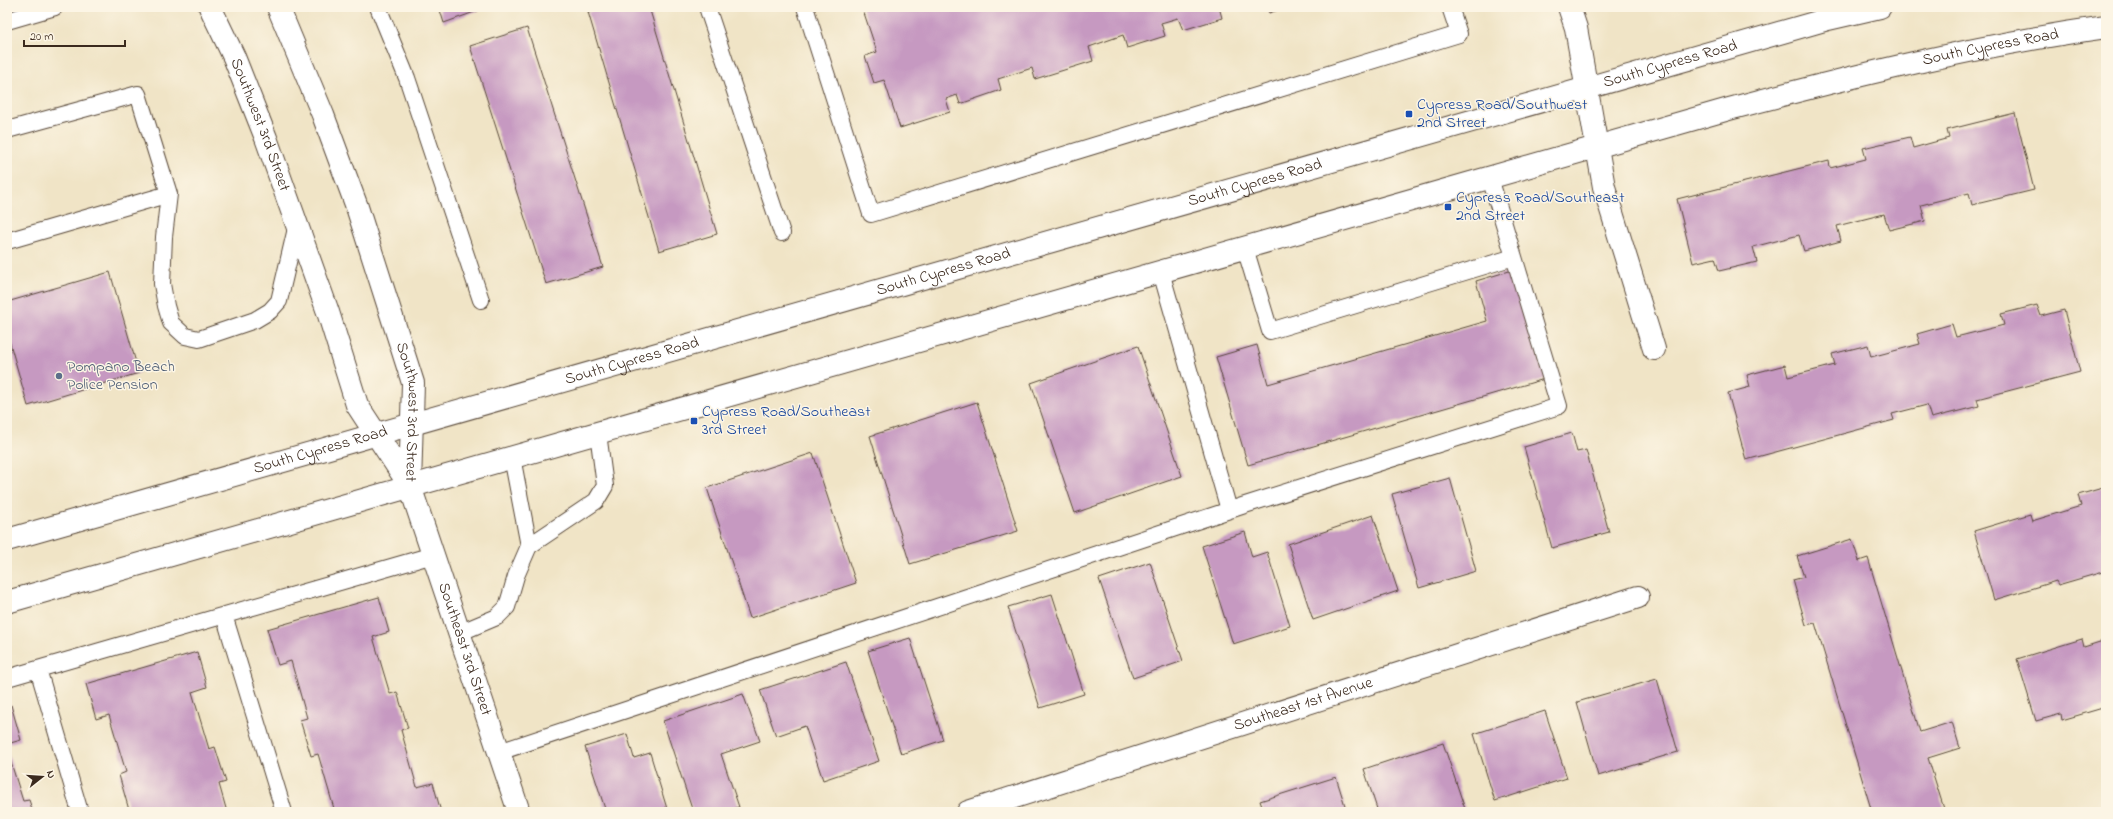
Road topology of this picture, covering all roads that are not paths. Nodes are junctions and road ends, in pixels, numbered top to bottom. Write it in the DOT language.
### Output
graph roads {
  1 [pos="55,7"];
  2 [pos="210,7"];
  3 [pos="278,7"];
  4 [pos="378,7"];
  5 [pos="706,7"];
  6 [pos="805,7"];
  7 [pos="1450,7"];
  8 [pos="1569,7"];
  9 [pos="1880,7"];
  10 [pos="7,21"];
  11 [pos="2106,27"];
  12 [pos="1587,89"];
  13 [pos="7,130"];
  14 [pos="1597,147"];
  15 [pos="1490,178"];
  16 [pos="169,194"];
  17 [pos="298,222"];
  18 [pos="782,233"];
  19 [pos="7,241"];
  20 [pos="1245,248"];
  21 [pos="1514,257"];
  22 [pos="1161,272"];
  23 [pos="480,300"];
  24 [pos="1654,349"];
  25 [pos="413,424"];
  26 [pos="598,433"];
  27 [pos="376,434"];
  28 [pos="512,457"];
  29 [pos="410,486"];
  30 [pos="1229,510"];
  31 [pos="7,540"];
  32 [pos="529,546"];
  33 [pos="433,554"];
  34 [pos="1638,597"];
  35 [pos="7,602"];
  36 [pos="224,615"];
  37 [pos="459,633"];
  38 [pos="38,669"];
  39 [pos="7,678"];
  40 [pos="499,752"];
  41 [pos="80,812"];
  42 [pos="284,812"];
  43 [pos="519,812"];
  44 [pos="968,812"];
  1 -- 10 [label="lane"];
  2 -- 17 [label="street, Southwest 3rd Street"];
  3 -- 25 [label="street, Southwest 3rd Street"];
  4 -- 23 [label="lane"];
  5 -- 18 [label="lane"];
  6 -- 7 [label="lane"];
  8 -- 12 [label="street"];
  9 -- 12 [label="street, South Cypress Road"];
  11 -- 14 [label="street, South Cypress Road"];
  12 -- 14 [label="street"];
  12 -- 25 [label="street, South Cypress Road"];
  13 -- 16 [label="lane"];
  14 -- 15 [label="street, South Cypress Road"];
  14 -- 24 [label="street"];
  15 -- 20 [label="street, South Cypress Road"];
  15 -- 21 [label="lane"];
  16 -- 17 [label="lane"];
  16 -- 19 [label="lane"];
  17 -- 27 [label="street, Southwest 3rd Street"];
  20 -- 21 [label="lane"];
  20 -- 22 [label="street, South Cypress Road"];
  21 -- 30 [label="lane"];
  22 -- 26 [label="street, South Cypress Road"];
  22 -- 30 [label="lane"];
  25 -- 27 [label="street, South Cypress Road"];
  25 -- 29 [label="street, Southwest 3rd Street"];
  26 -- 28 [label="street, South Cypress Road"];
  26 -- 32 [label="lane"];
  27 -- 29 [label="street, Southwest 3rd Street"];
  27 -- 31 [label="street, South Cypress Road"];
  28 -- 29 [label="street, South Cypress Road"];
  28 -- 32 [label="lane"];
  29 -- 33 [label="street, Southeast 3rd Street"];
  29 -- 35 [label="street, South Cypress Road"];
  30 -- 40 [label="lane"];
  32 -- 37 [label="lane"];
  33 -- 36 [label="lane"];
  33 -- 37 [label="street, Southeast 3rd Street"];
  34 -- 44 [label="street, Southeast 1st Avenue"];
  36 -- 38 [label="lane"];
  36 -- 42 [label="lane"];
  37 -- 40 [label="street, Southeast 3rd Street"];
  38 -- 39 [label="lane"];
  38 -- 41 [label="lane"];
  40 -- 43 [label="street, Southeast 3rd Street"];
}
